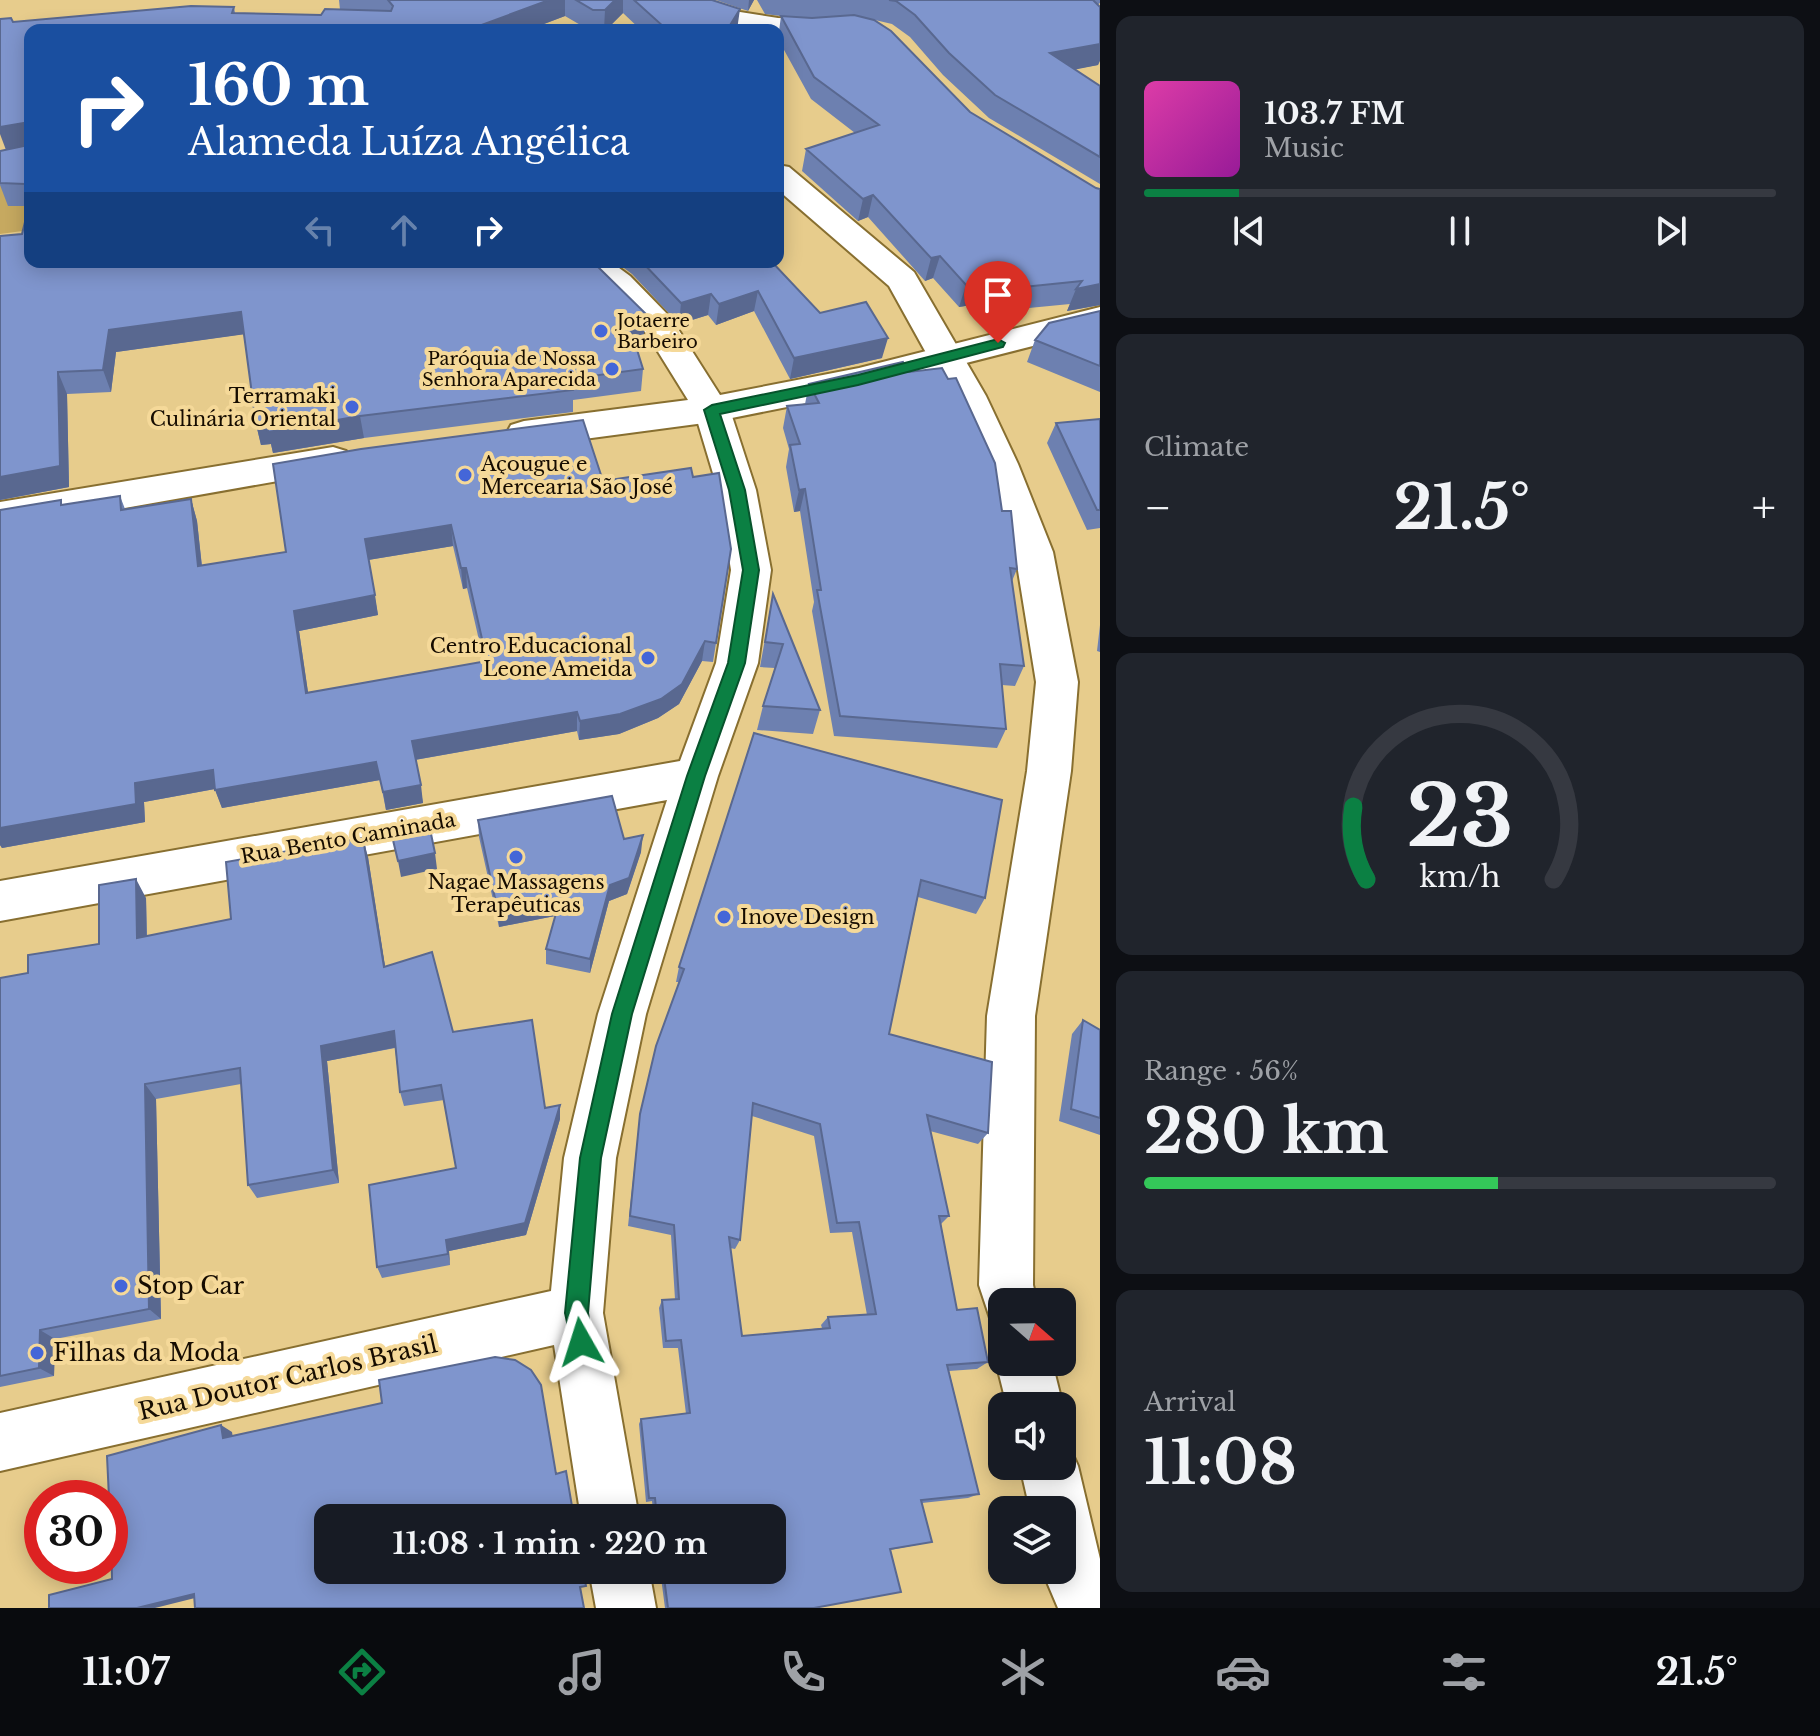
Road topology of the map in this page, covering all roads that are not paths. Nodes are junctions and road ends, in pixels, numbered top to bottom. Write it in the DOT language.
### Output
graph roads {
  1 [pos="681,0"];
  2 [pos="757,24"];
  3 [pos="784,27"];
  4 [pos="865,27"];
  5 [pos="784,179"];
  6 [pos="598,268"];
  7 [pos="1100,318"];
  8 [pos="949,358"];
  9 [pos="712,410"];
  10 [pos="490,438"];
  11 [pos="364,454"];
  12 [pos="0,516"];
  13 [pos="696,776"];
  14 [pos="0,901"];
  15 [pos="1007,1288"];
  16 [pos="576,1313"];
  17 [pos="0,1442"];
  18 [pos="608,1504"];
  19 [pos="1076,1580"];
  20 [pos="622,1584"];
  21 [pos="626,1608"];
  22 [pos="1088,1608"];
  1 -- 2 [label="street"];
  3 -- 4 [label="street"];
  5 -- 8 [label="street"];
  6 -- 9 [label="street"];
  7 -- 8 [label="street"];
  8 -- 9 [label="street"];
  8 -- 15 [label="street"];
  9 -- 10 [label="street"];
  9 -- 13 [label="street"];
  11 -- 12 [label="street"];
  13 -- 14 [label="street, Rua Bento Caminada"];
  13 -- 16 [label="street"];
  16 -- 17 [label="street, Rua Doutor Carlos Brasil"];
  16 -- 18 [label="street"];
  19 -- 22 [label="street"];
  20 -- 21 [label="street"];
}
